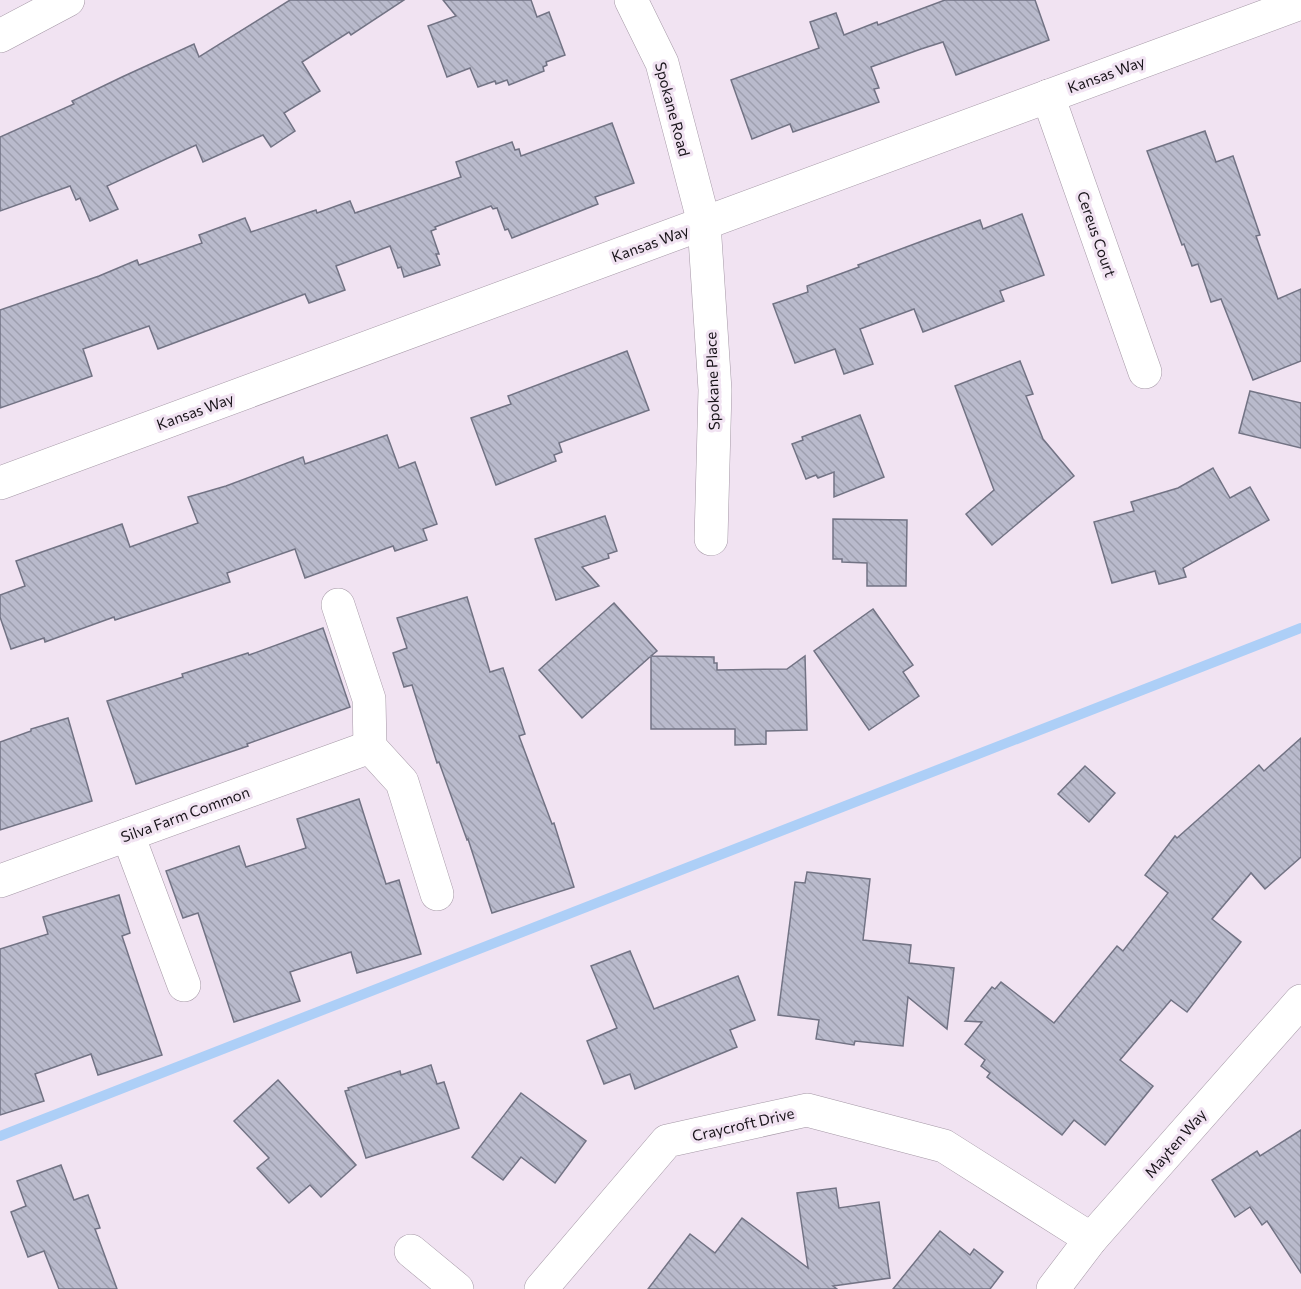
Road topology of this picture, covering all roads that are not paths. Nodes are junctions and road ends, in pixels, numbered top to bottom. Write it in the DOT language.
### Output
graph roads {
  1 [pos="68,0"];
  2 [pos="631,0"];
  3 [pos="1301,3"];
  4 [pos="0,36"];
  5 [pos="1048,96"];
  6 [pos="704,223"];
  7 [pos="1145,372"];
  8 [pos="0,483"];
  9 [pos="711,539"];
  10 [pos="338,605"];
  11 [pos="370,747"];
  12 [pos="128,835"];
  13 [pos="0,881"];
  14 [pos="437,894"];
  15 [pos="184,985"];
  16 [pos="1301,1002"];
  17 [pos="1091,1239"];
  18 [pos="411,1251"];
  19 [pos="457,1289"];
  20 [pos="541,1289"];
  21 [pos="1053,1289"];
  1 -- 4 [label="street"];
  2 -- 6 [label="street, Spokane Road"];
  3 -- 5 [label="street, Kansas Way"];
  5 -- 6 [label="street, Kansas Way"];
  5 -- 7 [label="street, Cereus Court"];
  6 -- 8 [label="street, Kansas Way"];
  6 -- 9 [label="street, Spokane Place"];
  10 -- 11 [label="street"];
  11 -- 12 [label="street, Silva Farm Common"];
  11 -- 14 [label="street"];
  12 -- 13 [label="street, Silva Farm Common"];
  12 -- 15 [label="street"];
  16 -- 17 [label="street, Mayten Way"];
  17 -- 20 [label="street, Craycroft Drive"];
  17 -- 21 [label="street, Mayten Way"];
  18 -- 19 [label="street"];
}
